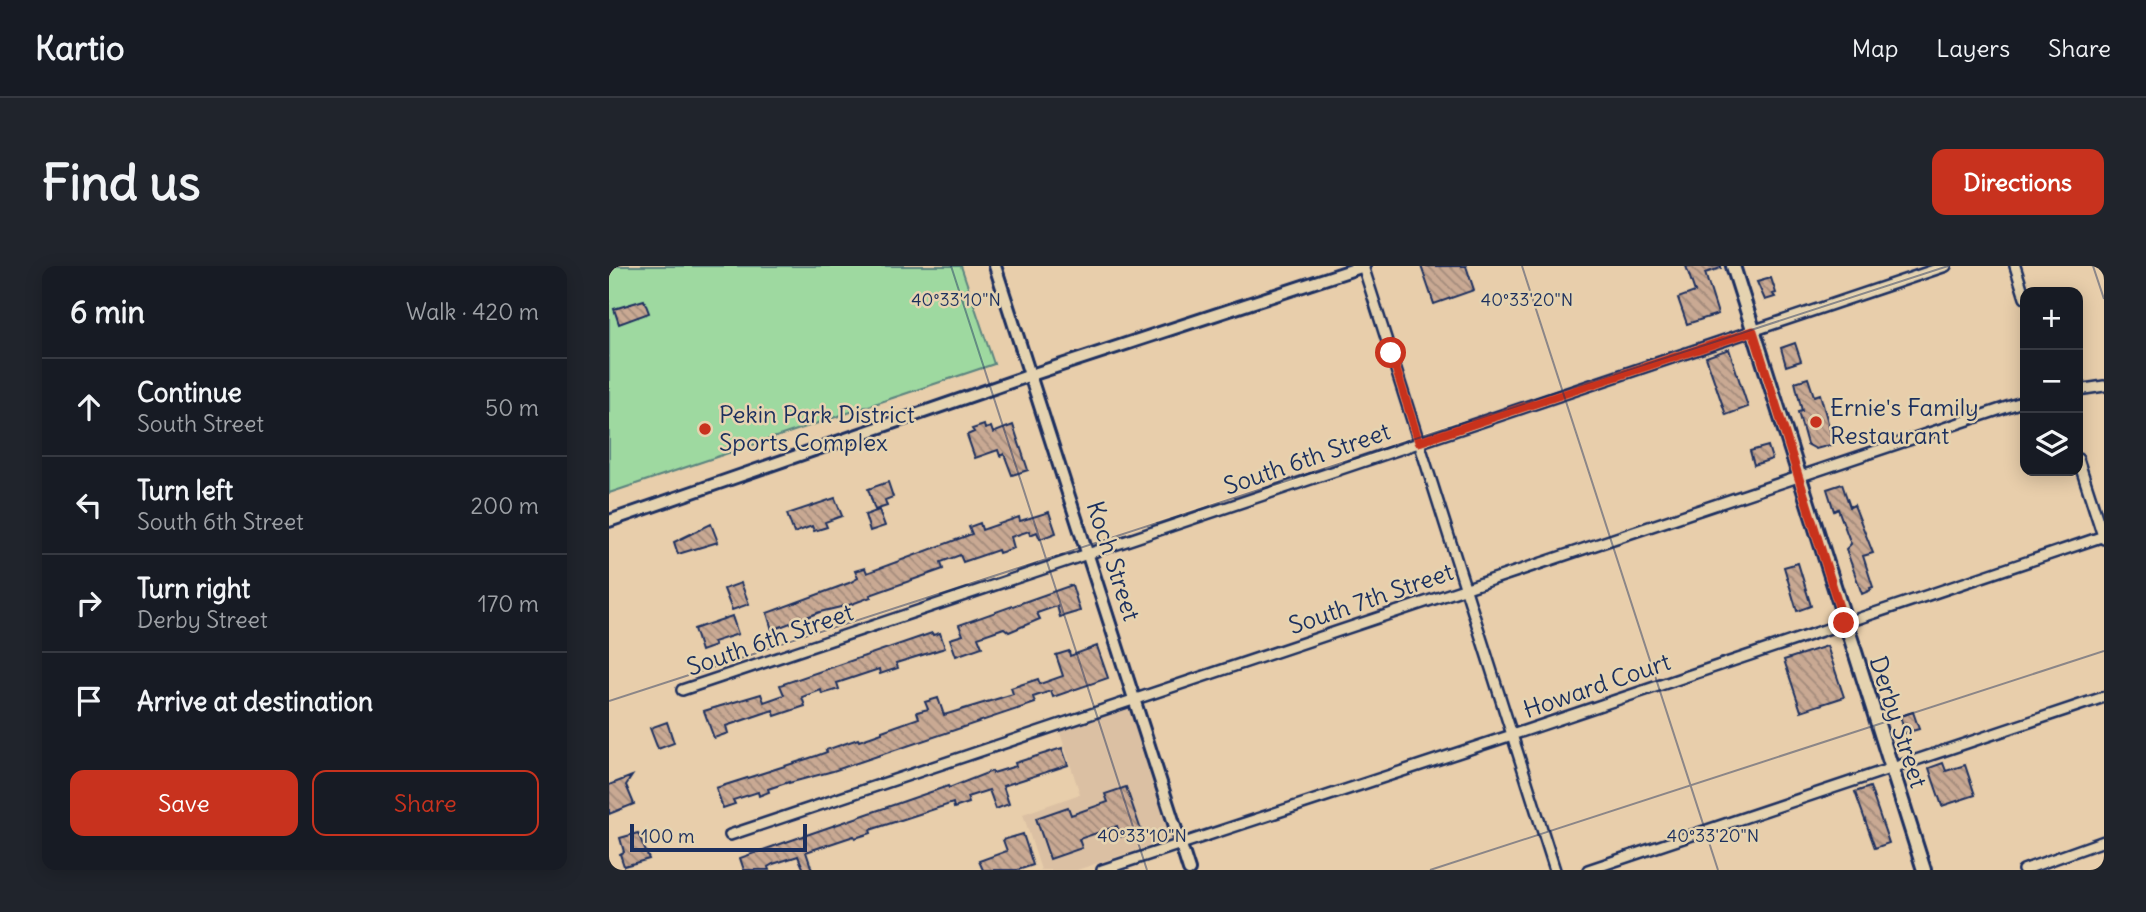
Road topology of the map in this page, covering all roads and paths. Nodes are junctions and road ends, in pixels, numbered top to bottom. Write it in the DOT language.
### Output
graph roads {
  1 [pos="995,266"];
  2 [pos="1364,266"];
  3 [pos="1733,266"];
  4 [pos="1945,266"];
  5 [pos="2015,266"];
  6 [pos="2022,287"];
  7 [pos="1753,331"];
  8 [pos="1031,376"];
  9 [pos="2104,386"];
  10 [pos="2083,389"];
  11 [pos="2020,403"];
  12 [pos="1419,442"];
  13 [pos="2083,474"];
  14 [pos="1799,477"];
  15 [pos="609,521"];
  16 [pos="2104,537"];
  17 [pos="1088,553"];
  18 [pos="1465,588"];
  19 [pos="1844,623"];
  20 [pos="682,690"];
  21 [pos="2104,698"];
  22 [pos="1134,699"];
  23 [pos="1512,735"];
  24 [pos="1892,770"];
  25 [pos="730,835"];
  26 [pos="2104,841"];
  27 [pos="1181,844"];
  28 [pos="1102,870"];
  29 [pos="1189,870"];
  30 [pos="1555,870"];
  31 [pos="1588,870"];
  32 [pos="1924,870"];
  33 [pos="2024,870"];
  1 -- 8 [label="street, Koch Street"];
  2 -- 8 [label="street"];
  2 -- 12 [label="street"];
  3 -- 7 [label="main road, Derby Street"];
  4 -- 7 [label="street, South 6th Street"];
  5 -- 6 [label="street"];
  7 -- 12 [label="street, South 6th Street"];
  7 -- 14 [label="main road, Derby Street"];
  8 -- 15 [label="street"];
  8 -- 17 [label="street, Koch Street"];
  9 -- 10 [label="street"];
  11 -- 14 [label="street, South 7th Street"];
  12 -- 17 [label="street, South 6th Street"];
  12 -- 18 [label="street"];
  13 -- 16 [label="street"];
  14 -- 18 [label="street, South 7th Street"];
  14 -- 19 [label="main road, Derby Street"];
  16 -- 19 [label="street, Howard Court"];
  17 -- 20 [label="street, South 6th Street"];
  17 -- 22 [label="street, Koch Street"];
  18 -- 22 [label="street, South 7th Street"];
  18 -- 23 [label="street"];
  19 -- 23 [label="street, Howard Court"];
  19 -- 24 [label="main road, Derby Street"];
  21 -- 24 [label="street"];
  22 -- 25 [label="street, South 7th Street"];
  22 -- 27 [label="street, Koch Street"];
  23 -- 27 [label="street, Howard Court"];
  23 -- 30 [label="street"];
  24 -- 31 [label="street"];
  24 -- 32 [label="main road, Derby Street"];
  26 -- 33 [label="street"];
  27 -- 28 [label="street, Howard Court"];
  27 -- 29 [label="street, Koch Street"];
}
